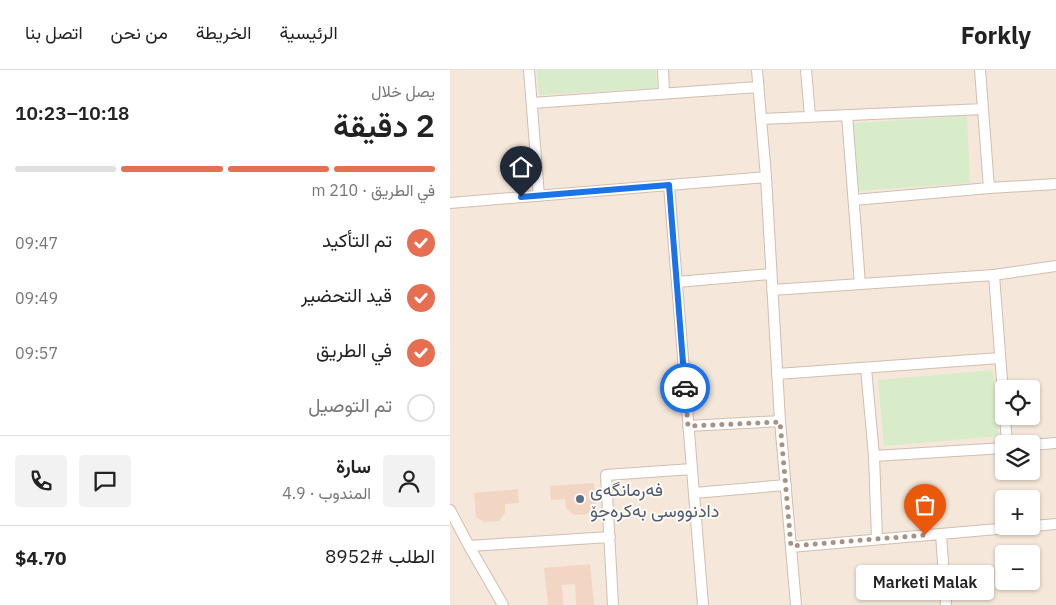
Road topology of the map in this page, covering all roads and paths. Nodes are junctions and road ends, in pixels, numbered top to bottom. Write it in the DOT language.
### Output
graph roads {
  1 [pos="529,70"];
  2 [pos="663,70"];
  3 [pos="757,70"];
  4 [pos="806,70"];
  5 [pos="980,70"];
  6 [pos="758,87"];
  7 [pos="664,93"];
  8 [pos="532,103"];
  9 [pos="983,109"];
  10 [pos="847,115"];
  11 [pos="810,116"];
  12 [pos="761,119"];
  13 [pos="766,177"];
  14 [pos="1056,184"];
  15 [pos="669,185"];
  16 [pos="989,188"];
  17 [pos="539,196"];
  18 [pos="854,200"];
  19 [pos="450,203"];
  20 [pos="1056,266"];
  21 [pos="771,274"];
  22 [pos="994,275"];
  23 [pos="677,282"];
  24 [pos="860,284"];
  25 [pos="772,290"];
  26 [pos="1000,358"];
  27 [pos="866,368"];
  28 [pos="777,374"];
  29 [pos="1002,380"];
  30 [pos="780,422"];
  31 [pos="688,426"];
  32 [pos="1056,443"];
  33 [pos="1040,444"];
  34 [pos="995,449"];
  35 [pos="874,456"];
  36 [pos="692,470"];
  37 [pos="786,485"];
  38 [pos="694,493"];
  39 [pos="450,510"];
  40 [pos="1056,524"];
  41 [pos="941,534"];
  42 [pos="610,537"];
  43 [pos="877,539"];
  44 [pos="469,546"];
  45 [pos="791,546"];
  46 [pos="503,605"];
  47 [pos="613,605"];
  48 [pos="703,605"];
  49 [pos="796,605"];
  50 [pos="946,605"];
  1 -- 8 [label="street"];
  2 -- 7 [label="street"];
  3 -- 6 [label="street"];
  4 -- 11 [label="street"];
  5 -- 9 [label="street"];
  6 -- 7 [label="street"];
  6 -- 12 [label="street"];
  7 -- 8 [label="street"];
  8 -- 17 [label="street"];
  9 -- 10 [label="street"];
  9 -- 16 [label="street"];
  10 -- 11 [label="street"];
  10 -- 18 [label="street"];
  11 -- 12 [label="street"];
  12 -- 13 [label="street"];
  13 -- 15 [label="street"];
  13 -- 21 [label="street"];
  14 -- 16 [label="street"];
  15 -- 17 [label="street"];
  15 -- 23 [label="street"];
  16 -- 18 [label="street"];
  17 -- 19 [label="street"];
  18 -- 24 [label="street"];
  20 -- 22 [label="street"];
  21 -- 23 [label="street"];
  21 -- 25 [label="street"];
  22 -- 24 [label="street"];
  22 -- 26 [label="street"];
  23 -- 31 [label="street"];
  24 -- 25 [label="street"];
  25 -- 28 [label="street"];
  26 -- 27 [label="street"];
  26 -- 29 [label="street"];
  27 -- 28 [label="street"];
  27 -- 35 [label="street"];
  28 -- 30 [label="street"];
  30 -- 31 [label="street"];
  30 -- 37 [label="street"];
  31 -- 36 [label="street"];
  32 -- 33 [label="street"];
  34 -- 35 [label="street"];
  35 -- 43 [label="street"];
  36 -- 38 [label="street"];
  36 -- 42 [label="street"];
  37 -- 38 [label="street"];
  37 -- 45 [label="street"];
  38 -- 48 [label="street"];
  39 -- 44 [label="street"];
  40 -- 41 [label="street"];
  41 -- 43 [label="street"];
  41 -- 50 [label="street"];
  42 -- 44 [label="street"];
  42 -- 47 [label="street"];
  43 -- 45 [label="street"];
  44 -- 46 [label="street"];
  45 -- 49 [label="street"];
}
